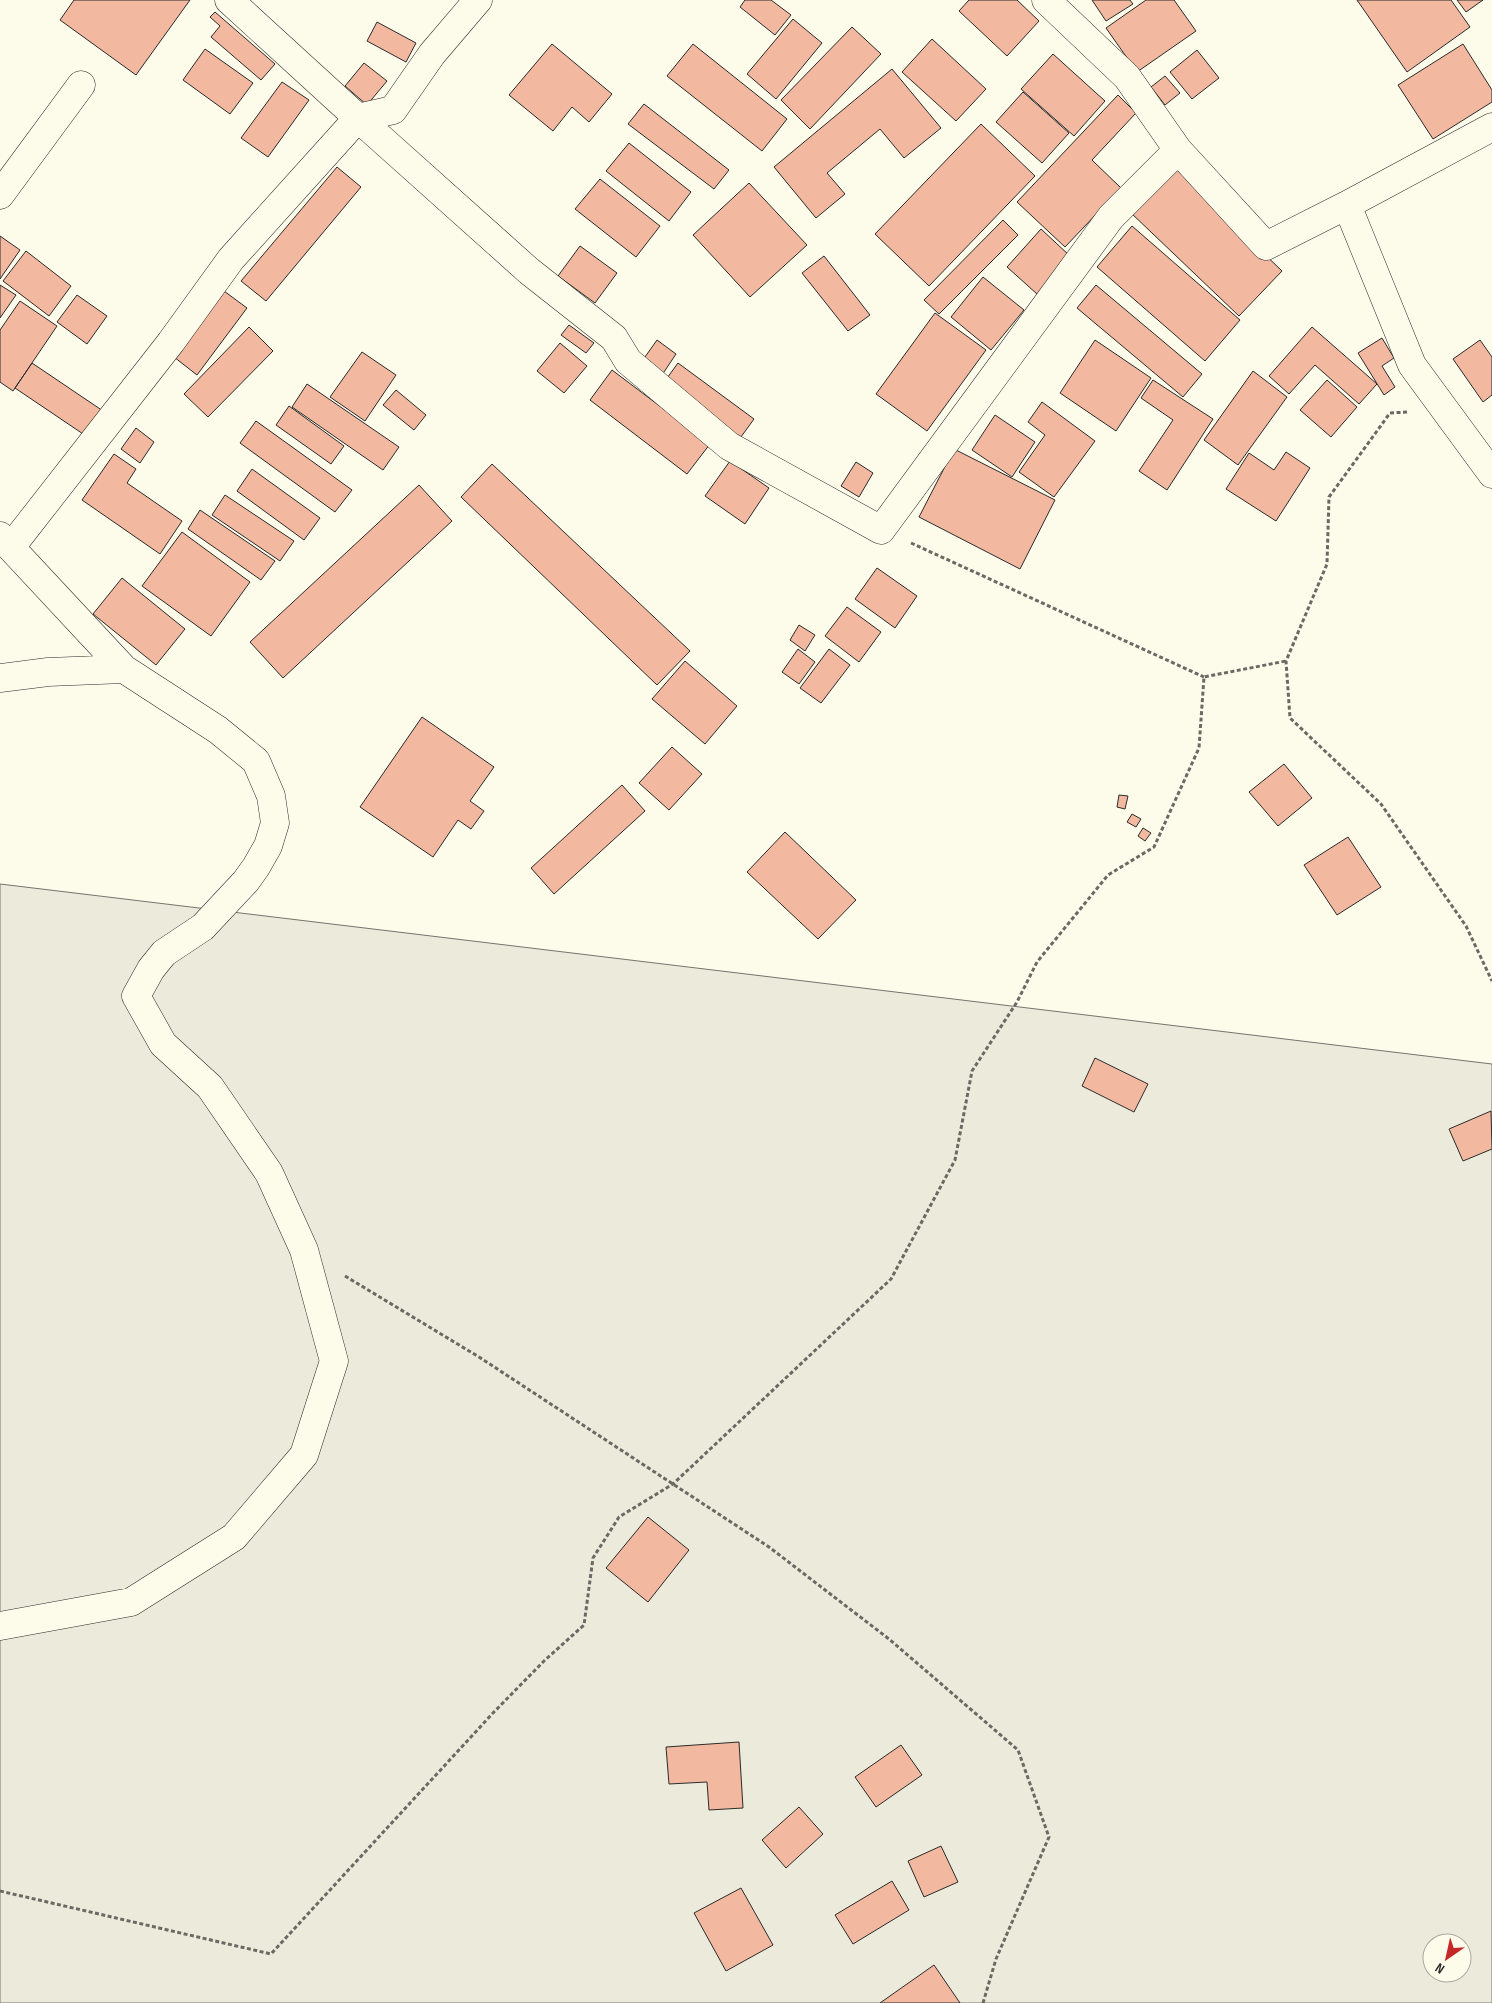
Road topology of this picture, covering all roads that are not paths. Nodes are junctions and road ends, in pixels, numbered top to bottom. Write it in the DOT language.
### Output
graph roads {
  1 [pos="229,0"];
  2 [pos="478,0"];
  3 [pos="1046,0"];
  4 [pos="81,85"];
  5 [pos="358,118"];
  6 [pos="1492,127"];
  7 [pos="1178,150"];
  8 [pos="0,195"];
  9 [pos="1347,205"];
  10 [pos="1492,474"];
  11 [pos="5,541"];
  12 [pos="124,669"];
  13 [pos="0,678"];
  14 [pos="0,1626"];
  1 -- 5 [label="street"];
  2 -- 5 [label="street"];
  3 -- 7 [label="street"];
  4 -- 8 [label="street"];
  5 -- 7 [label="street"];
  5 -- 11 [label="street"];
  6 -- 9 [label="street"];
  7 -- 9 [label="street"];
  9 -- 10 [label="street"];
  11 -- 12 [label="street"];
  12 -- 13 [label="street"];
  12 -- 14 [label="street"];
}
